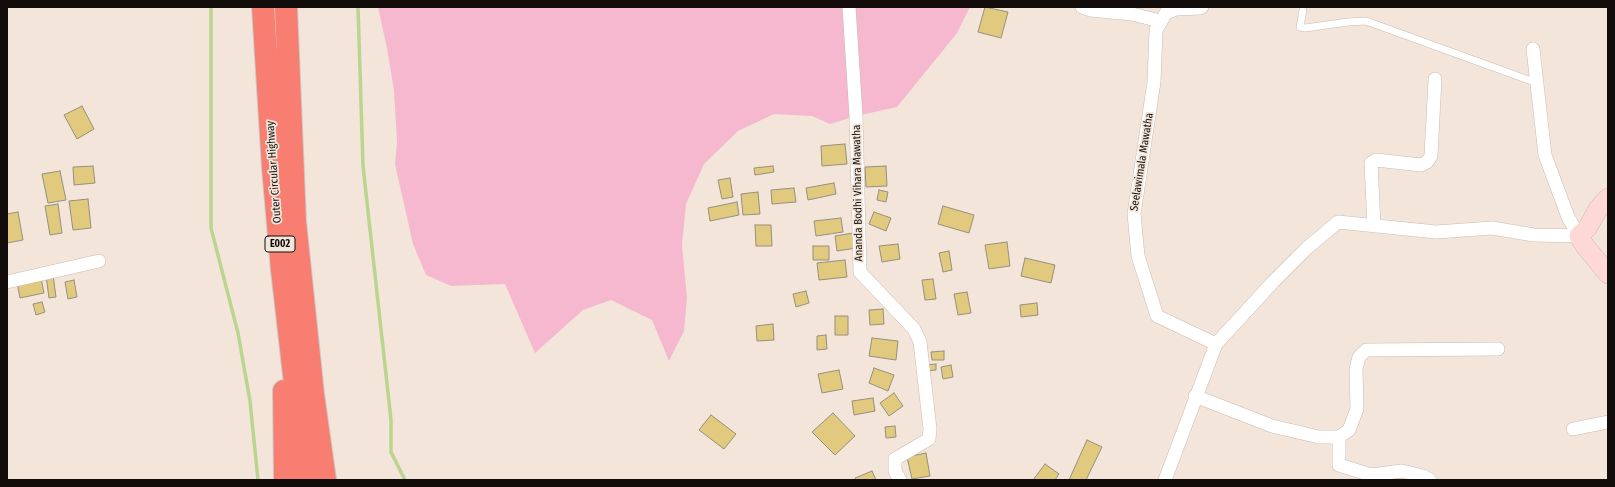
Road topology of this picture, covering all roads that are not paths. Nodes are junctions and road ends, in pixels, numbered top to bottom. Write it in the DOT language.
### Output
graph roads {
  1 [pos="263,7"];
  2 [pos="286,7"];
  3 [pos="849,7"];
  4 [pos="1082,7"];
  5 [pos="1202,7"];
  6 [pos="1303,10"];
  7 [pos="1163,17"];
  8 [pos="1533,49"];
  9 [pos="1435,79"];
  10 [pos="1537,83"];
  11 [pos="1608,198"];
  12 [pos="1374,225"];
  13 [pos="1579,236"];
  14 [pos="99,261"];
  15 [pos="282,270"];
  16 [pos="1608,274"];
  17 [pos="7,282"];
  18 [pos="1216,344"];
  19 [pos="1498,349"];
  20 [pos="313,394"];
  21 [pos="1195,396"];
  22 [pos="1608,422"];
  23 [pos="1573,429"];
  24 [pos="1339,437"];
  25 [pos="285,480"];
  26 [pos="306,480"];
  27 [pos="325,480"];
  28 [pos="340,480"];
  29 [pos="900,480"];
  30 [pos="1165,480"];
  31 [pos="1430,480"];
  1 -- 15 [label="highway, Outer Circular Highway / E002"];
  2 -- 20 [label="highway, Outer Circular Highway / E002"];
  3 -- 29 [label="street, Ananda Bodhi Vihara Mawatha"];
  4 -- 7 [label="street"];
  5 -- 7 [label="street"];
  6 -- 10 [label="lane"];
  7 -- 18 [label="street, Seelawimala Mawatha"];
  8 -- 10 [label="street"];
  9 -- 12 [label="street"];
  10 -- 13 [label="street"];
  11 -- 13 [label="street"];
  12 -- 13 [label="street"];
  12 -- 18 [label="street"];
  13 -- 16 [label="street"];
  14 -- 17 [label="street"];
  15 -- 25 [label="highway"];
  15 -- 26 [label="highway, Outer Circular Highway / E002"];
  18 -- 21 [label="street"];
  19 -- 24 [label="street"];
  20 -- 27 [label="highway, Outer Circular Highway / E002"];
  20 -- 28 [label="highway"];
  21 -- 24 [label="street"];
  21 -- 30 [label="street"];
  22 -- 23 [label="street"];
  24 -- 31 [label="street"];
}
